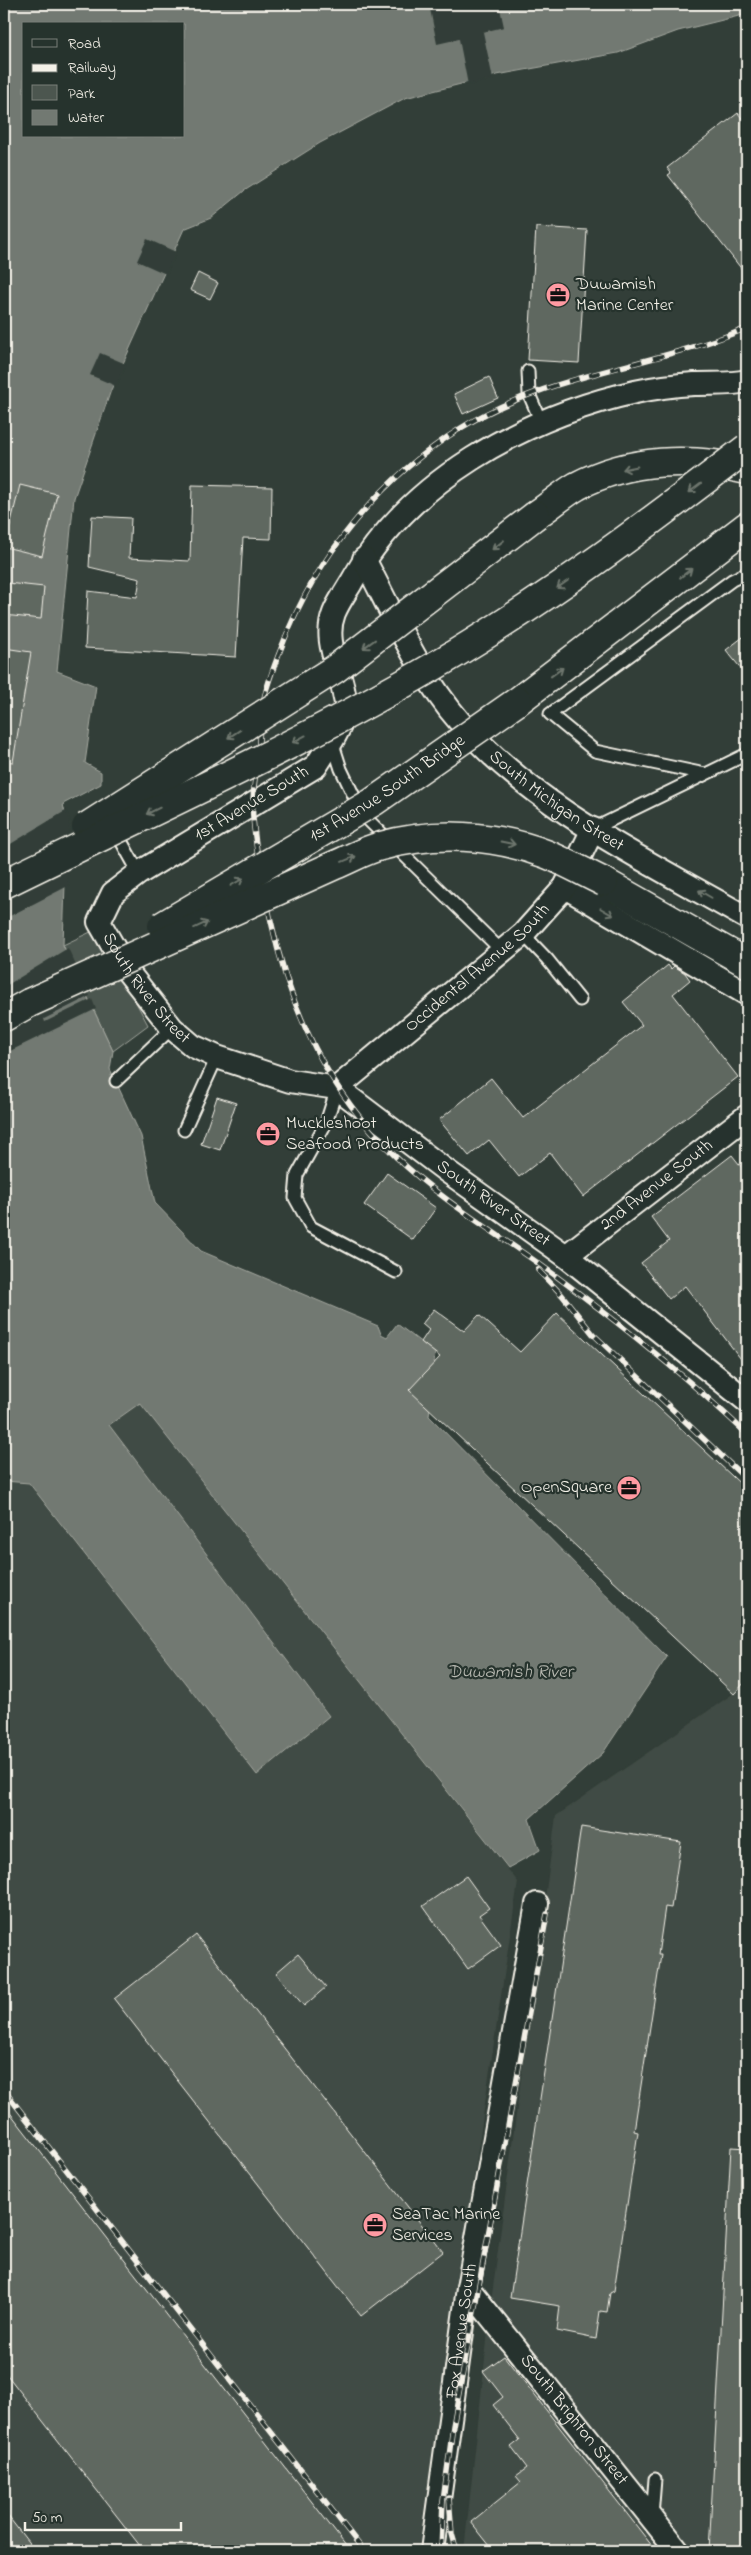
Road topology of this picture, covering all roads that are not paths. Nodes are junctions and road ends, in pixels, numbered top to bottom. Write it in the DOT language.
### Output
graph roads {
  1 [pos="528,371"];
  2 [pos="747,381"];
  3 [pos="541,422"];
  4 [pos="747,448"];
  5 [pos="747,470"];
  6 [pos="747,526"];
  7 [pos="364,559"];
  8 [pos="747,573"];
  9 [pos="332,741"];
  10 [pos="747,754"];
  11 [pos="705,774"];
  12 [pos="594,829"];
  13 [pos="120,839"];
  14 [pos="139,873"];
  15 [pos="4,878"];
  16 [pos="4,884"];
  17 [pos="565,887"];
  18 [pos="747,918"];
  19 [pos="99,922"];
  20 [pos="523,934"];
  21 [pos="503,952"];
  22 [pos="747,963"];
  23 [pos="747,994"];
  24 [pos="580,1000"];
  25 [pos="29,1003"];
  26 [pos="4,1017"];
  27 [pos="172,1028"];
  28 [pos="217,1058"];
  29 [pos="116,1082"];
  30 [pos="337,1088"];
  31 [pos="747,1116"];
  32 [pos="184,1130"];
  33 [pos="566,1256"];
  34 [pos="396,1272"];
  35 [pos="747,1401"];
  36 [pos="537,1904"];
  37 [pos="468,2288"];
  38 [pos="655,2479"];
  39 [pos="652,2518"];
  40 [pos="432,2551"];
  41 [pos="678,2551"];
  1 -- 3 [label="lane"];
  2 -- 3 [label="street, 1st Avenue South"];
  3 -- 7 [label="street, 1st Avenue South"];
  4 -- 16 [label="highway, one-way, bridge"];
  5 -- 15 [label="highway, one-way, bridge"];
  25 -- 6 [label="highway, 1st Avenue South Bridge, one-way, bridge"];
  7 -- 9 [label="street, 1st Avenue South"];
  7 -- 12 [label="street, South Michigan Street"];
  8 -- 11 [label="lane"];
  9 -- 14 [label="street, 1st Avenue South"];
  9 -- 21 [label="lane"];
  10 -- 11 [label="lane"];
  11 -- 12 [label="lane"];
  12 -- 17 [label="street, Occidental Avenue South"];
  18 -- 12 [label="street, South Michigan Street, one-way"];
  13 -- 14 [label="lane"];
  14 -- 19 [label="street, 1st Avenue South"];
  17 -- 20 [label="street, Occidental Avenue South"];
  17 -- 23 [label="street, one-way"];
  19 -- 27 [label="street, South River Street"];
  20 -- 21 [label="street, Occidental Avenue South"];
  20 -- 24 [label="lane"];
  21 -- 30 [label="street, Occidental Avenue South"];
  25 -- 22 [label="highway, one-way, bridge"];
  25 -- 26 [label="highway, 1st Avenue South Bridge"];
  27 -- 28 [label="street, South River Street"];
  27 -- 29 [label="lane"];
  28 -- 30 [label="street, South River Street"];
  28 -- 32 [label="lane"];
  30 -- 33 [label="street, South River Street"];
  30 -- 34 [label="lane"];
  31 -- 33 [label="street, 2nd Avenue South"];
  33 -- 35 [label="street, South River Street"];
  36 -- 37 [label="street, Fox Avenue South"];
  37 -- 39 [label="street, South Brighton Street"];
  37 -- 40 [label="street, Fox Avenue South"];
  38 -- 39 [label="lane"];
  39 -- 41 [label="street, South Brighton Street"];
}
